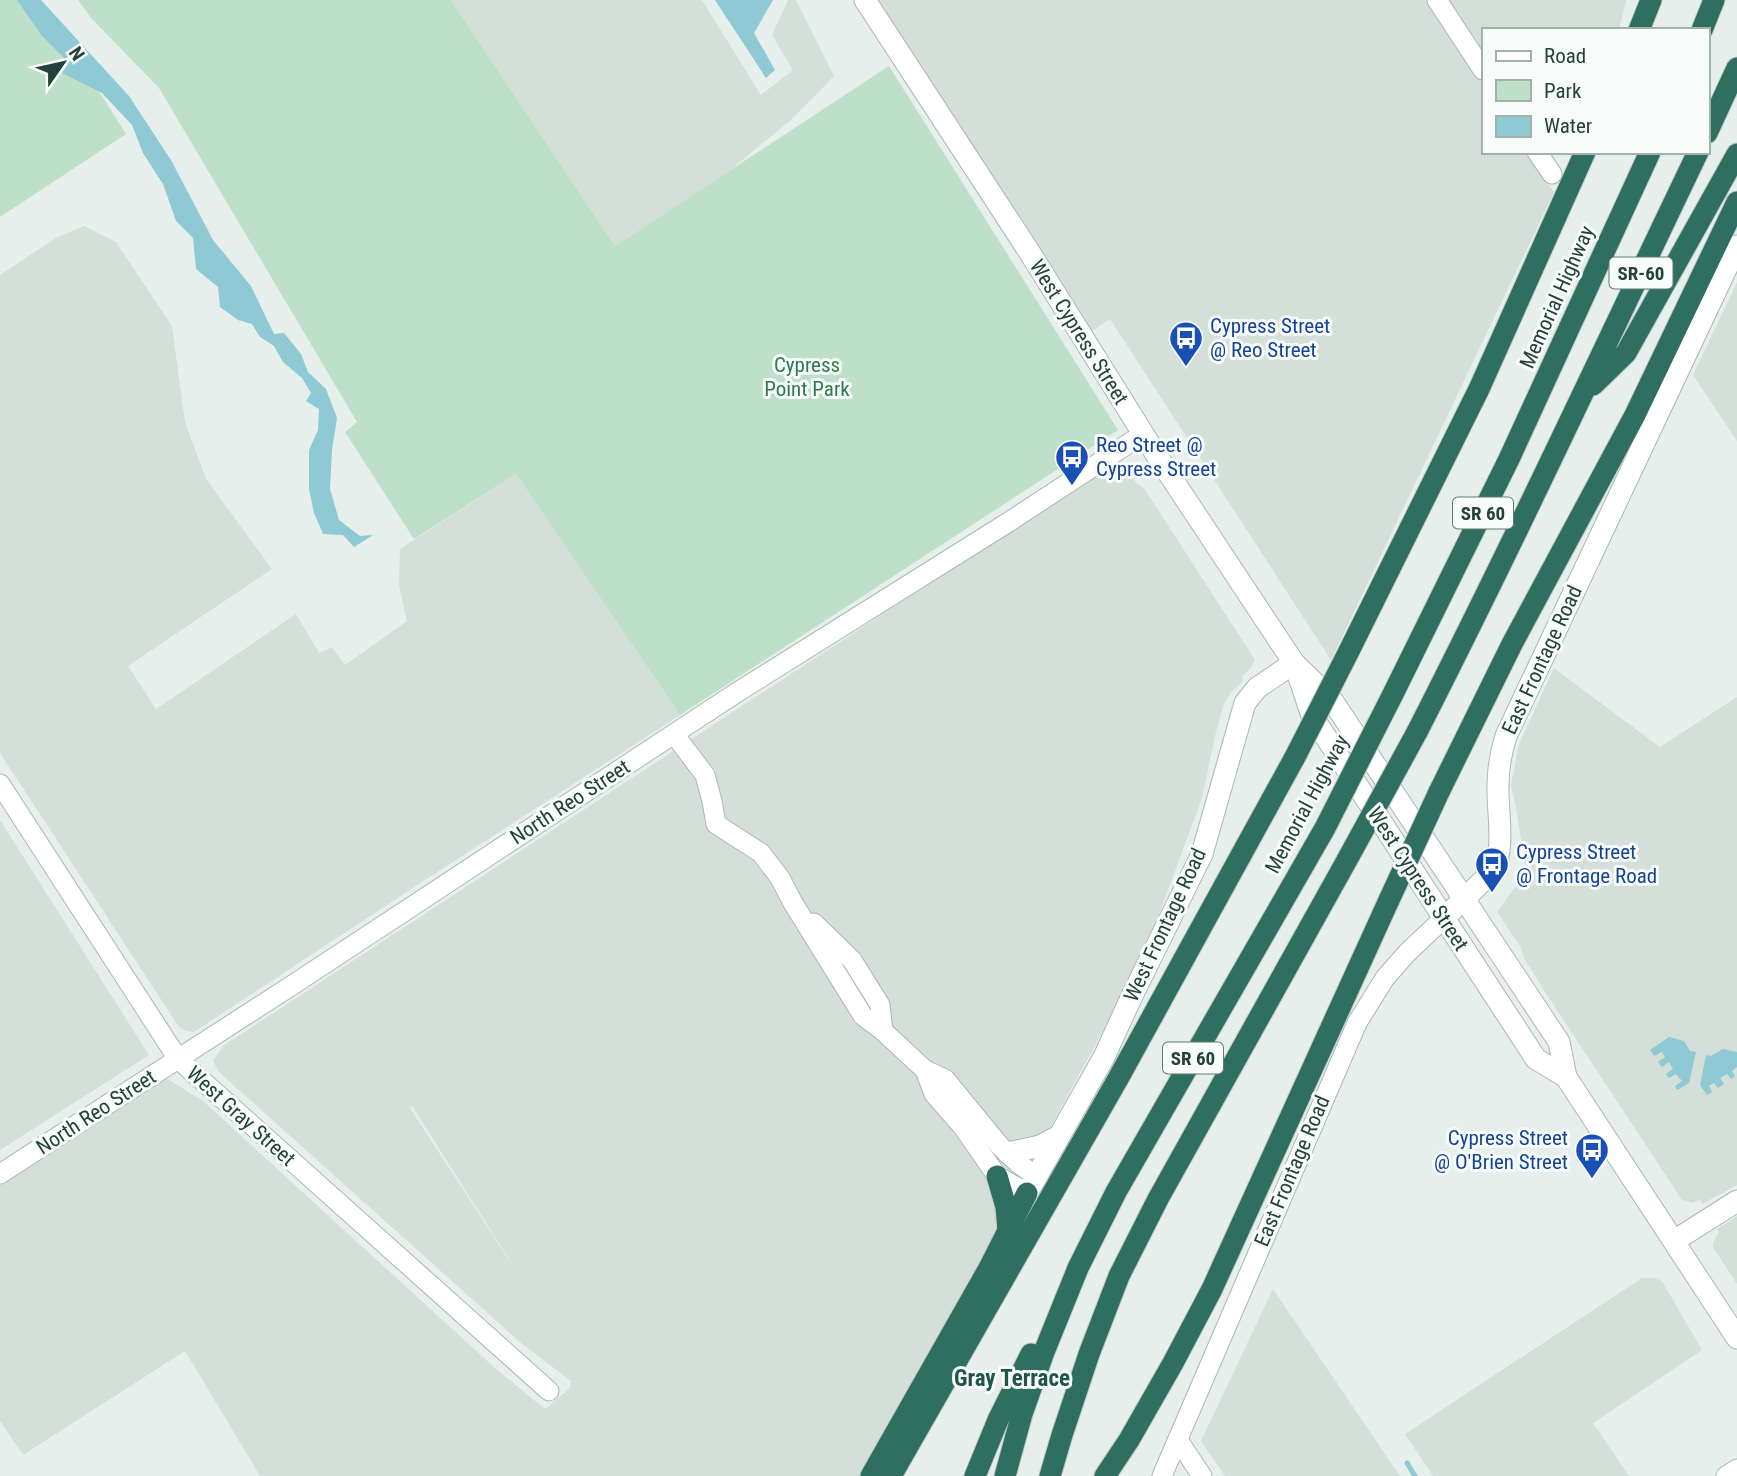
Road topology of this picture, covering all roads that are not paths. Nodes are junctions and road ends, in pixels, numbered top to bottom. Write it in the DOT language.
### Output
graph roads {
  1 [pos="865,0"];
  2 [pos="1437,0"];
  3 [pos="1651,0"];
  4 [pos="1714,0"];
  5 [pos="1640,28"];
  6 [pos="1703,28"];
  7 [pos="1482,68"];
  8 [pos="1737,68"];
  9 [pos="1709,129"];
  10 [pos="1538,154"];
  11 [pos="1584,154"];
  12 [pos="1649,154"];
  13 [pos="1697,154"];
  14 [pos="1737,154"];
  15 [pos="1552,174"];
  16 [pos="1737,202"];
  17 [pos="1737,246"];
  18 [pos="1584,394"];
  19 [pos="1143,433"];
  20 [pos="1294,663"];
  21 [pos="674,734"];
  22 [pos="0,783"];
  23 [pos="1463,899"];
  24 [pos="1444,918"];
  25 [pos="178,1059"];
  26 [pos="925,1070"];
  27 [pos="1566,1077"];
  28 [pos="1059,1136"];
  29 [pos="1008,1153"];
  30 [pos="0,1174"];
  31 [pos="997,1176"];
  32 [pos="1032,1185"];
  33 [pos="1737,1201"];
  34 [pos="1008,1231"];
  35 [pos="1674,1241"];
  36 [pos="1068,1292"];
  37 [pos="1737,1338"];
  38 [pos="549,1391"];
  39 [pos="1178,1440"];
  40 [pos="1737,1469"];
  41 [pos="1107,1474"];
  42 [pos="871,1476"];
  43 [pos="891,1476"];
  44 [pos="975,1476"];
  45 [pos="1005,1476"];
  46 [pos="1050,1476"];
  47 [pos="1162,1476"];
  48 [pos="1202,1476"];
  49 [pos="1726,1476"];
  1 -- 19 [label="street, West Cypress Street"];
  2 -- 7 [label="street"];
  3 -- 5 [label="highway"];
  4 -- 6 [label="highway"];
  8 -- 9 [label="highway"];
  10 -- 15 [label="street"];
  11 -- 43 [label="highway, bridge"];
  12 -- 36 [label="highway, Memorial Highway / SR 60, bridge"];
  13 -- 18 [label="highway, SR-60"];
  14 -- 18 [label="highway, SR 60"];
  16 -- 41 [label="highway, bridge"];
  17 -- 23 [label="street, East Frontage Road"];
  18 -- 46 [label="highway, SR 60, bridge"];
  19 -- 20 [label="street, West Cypress Street"];
  19 -- 21 [label="street, North Reo Street"];
  20 -- 23 [label="street, West Cypress Street"];
  20 -- 24 [label="street, West Cypress Street"];
  20 -- 28 [label="street, West Frontage Road"];
  21 -- 25 [label="street, North Reo Street"];
  21 -- 26 [label="street"];
  22 -- 25 [label="street, West Gray Street"];
  23 -- 24 [label="street, East Frontage Road"];
  23 -- 27 [label="street, West Cypress Street"];
  24 -- 27 [label="street, West Cypress Street"];
  24 -- 39 [label="street, East Frontage Road"];
  25 -- 30 [label="street, North Reo Street"];
  25 -- 38 [label="street, West Gray Street"];
  26 -- 29 [label="street"];
  26 -- 31 [label="street"];
  27 -- 35 [label="street, West Cypress Street"];
  28 -- 29 [label="street"];
  28 -- 32 [label="street, West Frontage Road"];
  29 -- 32 [label="street"];
  31 -- 32 [label="street"];
  31 -- 34 [label="highway"];
  32 -- 34 [label="highway"];
  33 -- 35 [label="street"];
  34 -- 42 [label="highway"];
  35 -- 37 [label="street, West Cypress Street"];
  36 -- 44 [label="highway"];
  36 -- 45 [label="highway, Memorial Highway / SR 60"];
  39 -- 47 [label="street, East Frontage Road"];
  39 -- 48 [label="street"];
  40 -- 49 [label="street"];
}
